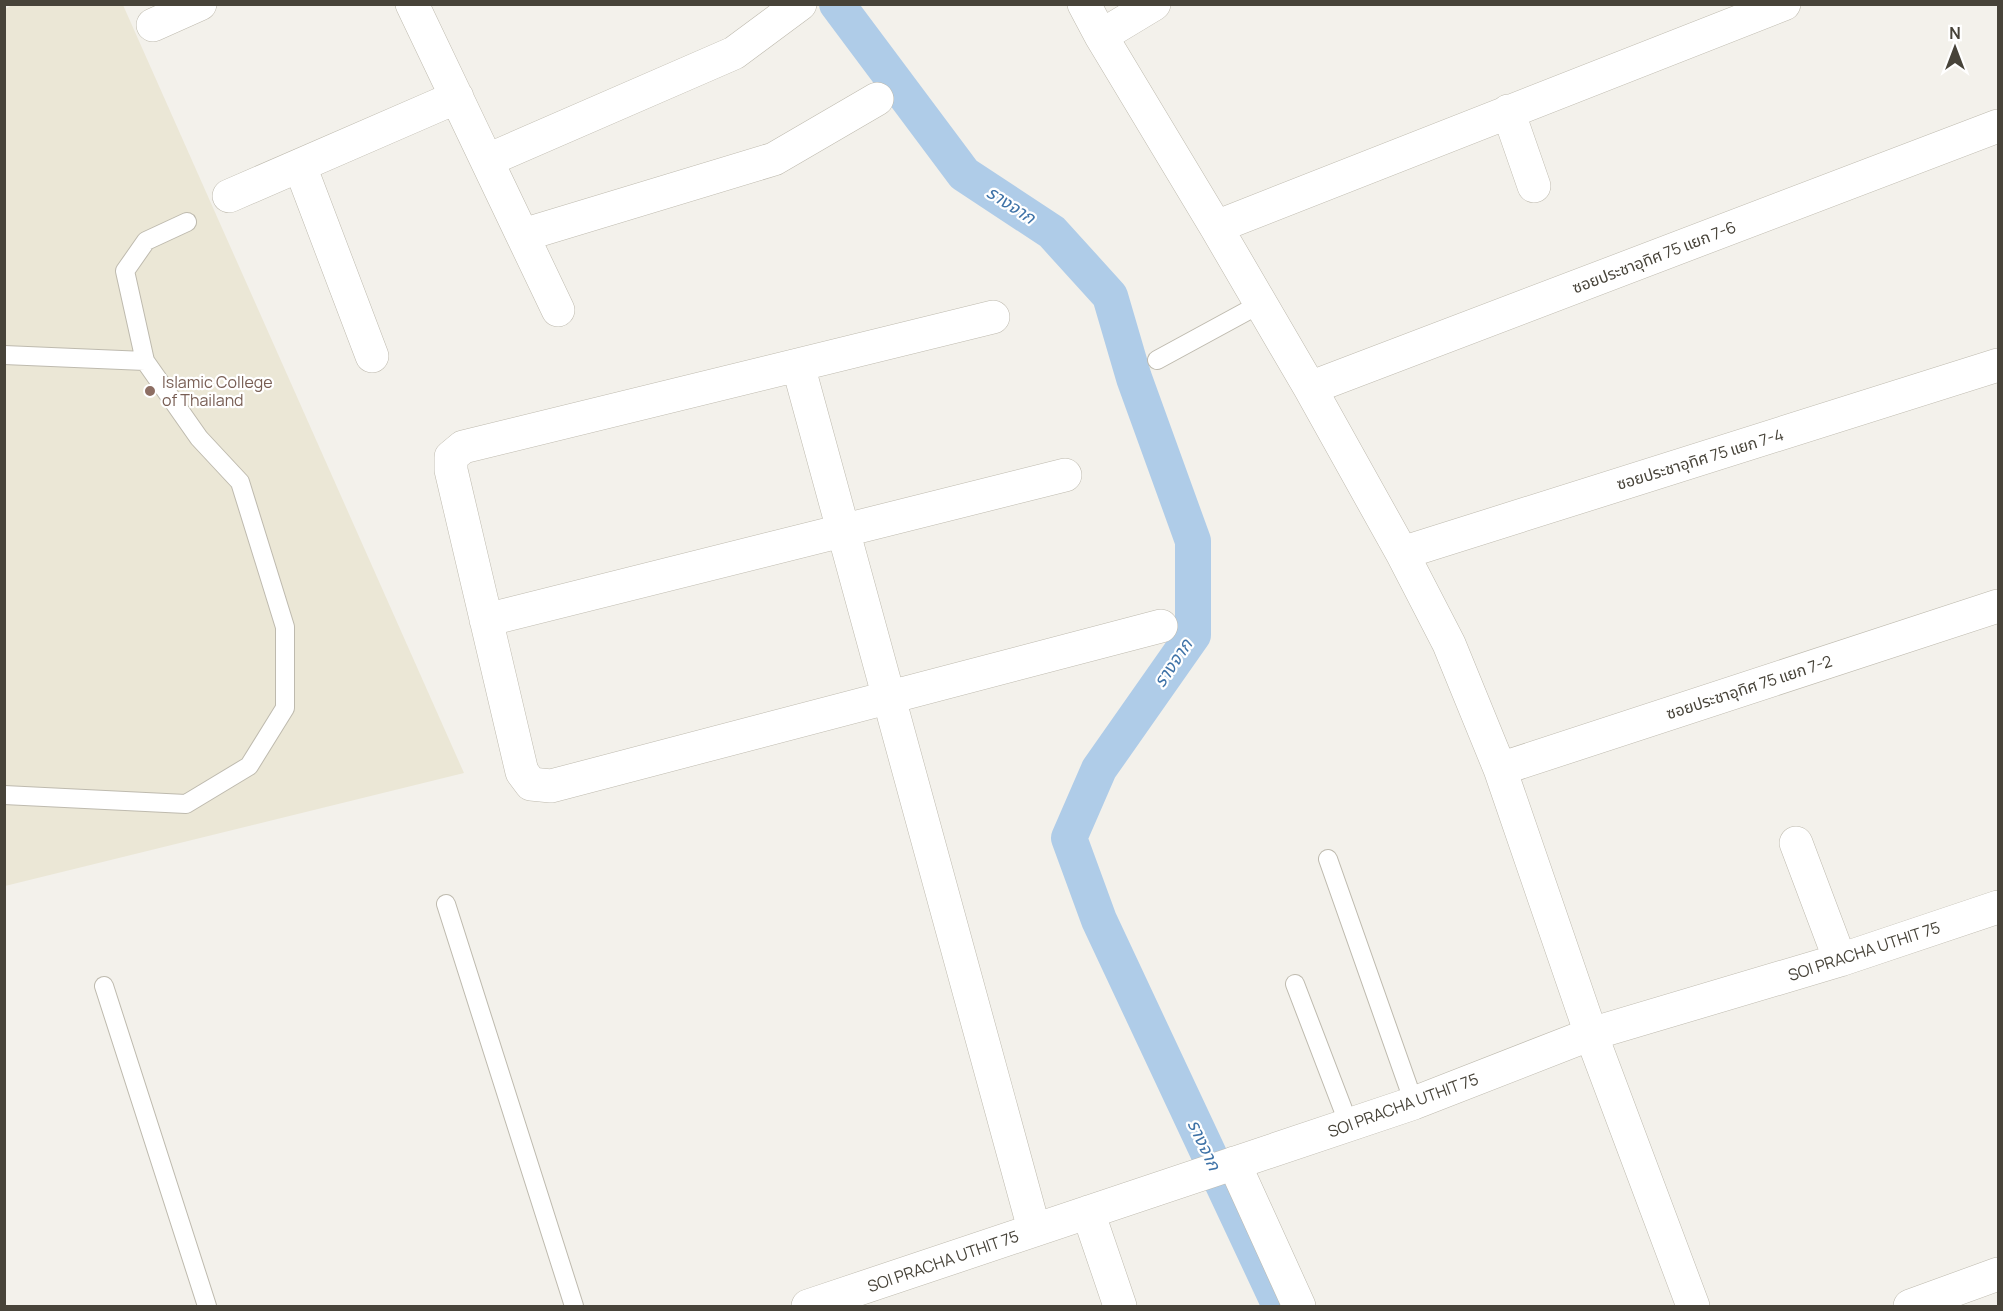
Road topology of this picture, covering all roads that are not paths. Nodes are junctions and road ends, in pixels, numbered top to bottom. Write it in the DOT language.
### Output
graph roads {
  1 [pos="200,4"];
  2 [pos="412,4"];
  3 [pos="800,4"];
  4 [pos="1084,4"];
  5 [pos="1154,4"];
  6 [pos="1784,4"];
  7 [pos="153,25"];
  8 [pos="1101,36"];
  9 [pos="457,97"];
  10 [pos="877,99"];
  11 [pos="1509,111"];
  12 [pos="1998,126"];
  13 [pos="488,160"];
  14 [pos="300,166"];
  15 [pos="1534,186"];
  16 [pos="229,196"];
  17 [pos="187,222"];
  18 [pos="1216,226"];
  19 [pos="523,235"];
  20 [pos="1260,304"];
  21 [pos="558,310"];
  22 [pos="993,317"];
  23 [pos="4,355"];
  24 [pos="372,356"];
  25 [pos="1157,360"];
  26 [pos="145,361"];
  27 [pos="798,365"];
  28 [pos="1998,365"];
  29 [pos="1310,388"];
  30 [pos="1065,475"];
  31 [pos="843,531"];
  32 [pos="1402,553"];
  33 [pos="1998,606"];
  34 [pos="486,620"];
  35 [pos="1161,626"];
  36 [pos="889,698"];
  37 [pos="1500,769"];
  38 [pos="4,795"];
  39 [pos="1796,843"];
  40 [pos="1328,859"];
  41 [pos="446,904"];
  42 [pos="1998,907"];
  43 [pos="1840,960"];
  44 [pos="1295,984"];
  45 [pos="104,986"];
  46 [pos="1591,1034"];
  47 [pos="1414,1103"];
  48 [pos="1349,1125"];
  49 [pos="1231,1164"];
  50 [pos="1088,1212"];
  51 [pos="1034,1229"];
  52 [pos="1998,1274"];
  53 [pos="207,1306"];
  54 [pos="574,1306"];
  55 [pos="808,1306"];
  56 [pos="1120,1306"];
  57 [pos="1299,1306"];
  58 [pos="1693,1306"];
  59 [pos="1910,1306"];
  1 -- 7 [label="street"];
  2 -- 9 [label="street"];
  3 -- 13 [label="street"];
  4 -- 8 [label="street"];
  5 -- 8 [label="street"];
  6 -- 11 [label="street"];
  8 -- 18 [label="street"];
  9 -- 13 [label="street"];
  9 -- 14 [label="street"];
  10 -- 19 [label="street"];
  11 -- 15 [label="street"];
  11 -- 18 [label="street"];
  12 -- 29 [label="street, ซอยประชาอุทิศ 75 แยก 7-6"];
  13 -- 19 [label="street"];
  14 -- 16 [label="street"];
  14 -- 24 [label="street"];
  17 -- 26 [label="lane"];
  18 -- 20 [label="street"];
  19 -- 21 [label="street"];
  20 -- 25 [label="lane"];
  20 -- 29 [label="street"];
  22 -- 27 [label="street"];
  23 -- 26 [label="lane"];
  26 -- 38 [label="lane"];
  27 -- 31 [label="street"];
  27 -- 34 [label="street"];
  28 -- 32 [label="street, ซอยประชาอุทิศ 75 แยก 7-4"];
  29 -- 32 [label="street"];
  30 -- 31 [label="street"];
  31 -- 34 [label="street"];
  31 -- 36 [label="street"];
  32 -- 37 [label="street"];
  33 -- 37 [label="street, ซอยประชาอุทิศ 75 แยก 7-2"];
  34 -- 36 [label="street"];
  35 -- 36 [label="street"];
  36 -- 51 [label="street"];
  37 -- 46 [label="street"];
  39 -- 43 [label="street"];
  40 -- 47 [label="lane"];
  41 -- 54 [label="lane"];
  42 -- 43 [label="street, SOI PRACHA UTHIT 75"];
  43 -- 46 [label="street, SOI PRACHA UTHIT 75"];
  44 -- 48 [label="lane"];
  45 -- 53 [label="lane"];
  46 -- 47 [label="street, SOI PRACHA UTHIT 75"];
  46 -- 58 [label="street"];
  47 -- 48 [label="street, SOI PRACHA UTHIT 75"];
  48 -- 49 [label="street, SOI PRACHA UTHIT 75"];
  49 -- 50 [label="street, SOI PRACHA UTHIT 75"];
  49 -- 57 [label="street"];
  50 -- 51 [label="street, SOI PRACHA UTHIT 75"];
  50 -- 56 [label="street"];
  51 -- 55 [label="street, SOI PRACHA UTHIT 75"];
  52 -- 59 [label="street"];
}
